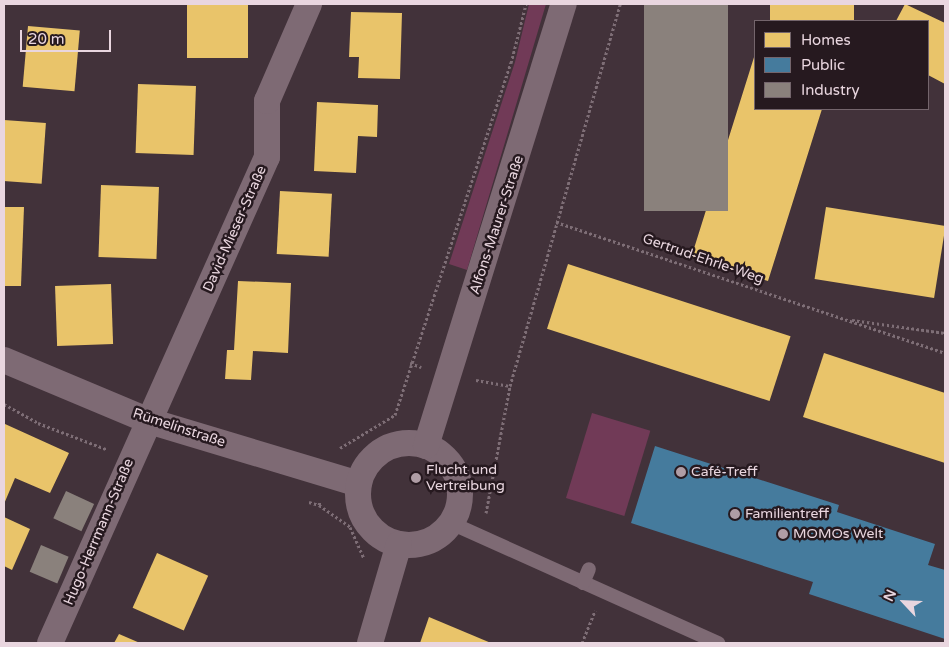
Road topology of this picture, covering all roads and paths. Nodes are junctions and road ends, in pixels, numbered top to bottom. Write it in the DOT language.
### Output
graph roads {
  1 [pos="309,4"];
  2 [pos="526,4"];
  3 [pos="564,4"];
  4 [pos="620,4"];
  5 [pos="556,222"];
  6 [pos="843,318"];
  7 [pos="945,333"];
  8 [pos="945,353"];
  9 [pos="4,360"];
  10 [pos="449,375"];
  11 [pos="510,386"];
  12 [pos="4,404"];
  13 [pos="395,415"];
  14 [pos="149,420"];
  15 [pos="426,446"];
  16 [pos="130,458"];
  17 [pos="359,484"];
  18 [pos="319,506"];
  19 [pos="451,523"];
  20 [pos="481,537"];
  21 [pos="399,544"];
  22 [pos="367,563"];
  23 [pos="589,569"];
  24 [pos="584,584"];
  25 [pos="601,592"];
  26 [pos="50,643"];
  27 [pos="370,643"];
  28 [pos="582,643"];
  29 [pos="718,643"];
  1 -- 14 [label="street, David-Mieser-Straße"];
  2 -- 13 [label="path"];
  3 -- 10 [label="street, Alfons-Maurer-Straße"];
  4 -- 5 [label="path"];
  5 -- 6 [label="path, Gertrud-Ehrle-Weg"];
  5 -- 11 [label="path"];
  6 -- 7 [label="path, Gertrud-Ehrle-Weg"];
  6 -- 8 [label="path, Gertrud-Ehrle-Weg"];
  9 -- 14 [label="street, Rümelinstraße"];
  10 -- 11 [label="path"];
  10 -- 15 [label="street, Alfons-Maurer-Straße"];
  11 -- 20 [label="path"];
  12 -- 16 [label="path"];
  14 -- 16 [label="street, Hugo-Herrmann-Straße"];
  14 -- 17 [label="street, Rümelinstraße"];
  15 -- 17 [label="street"];
  15 -- 19 [label="street"];
  16 -- 26 [label="street, Hugo-Herrmann-Straße"];
  17 -- 21 [label="street"];
  18 -- 22 [label="path"];
  19 -- 20 [label="lane"];
  19 -- 21 [label="street"];
  20 -- 24 [label="lane"];
  21 -- 27 [label="street"];
  23 -- 24 [label="lane"];
  24 -- 25 [label="lane"];
  25 -- 28 [label="path"];
  25 -- 29 [label="lane"];
}
